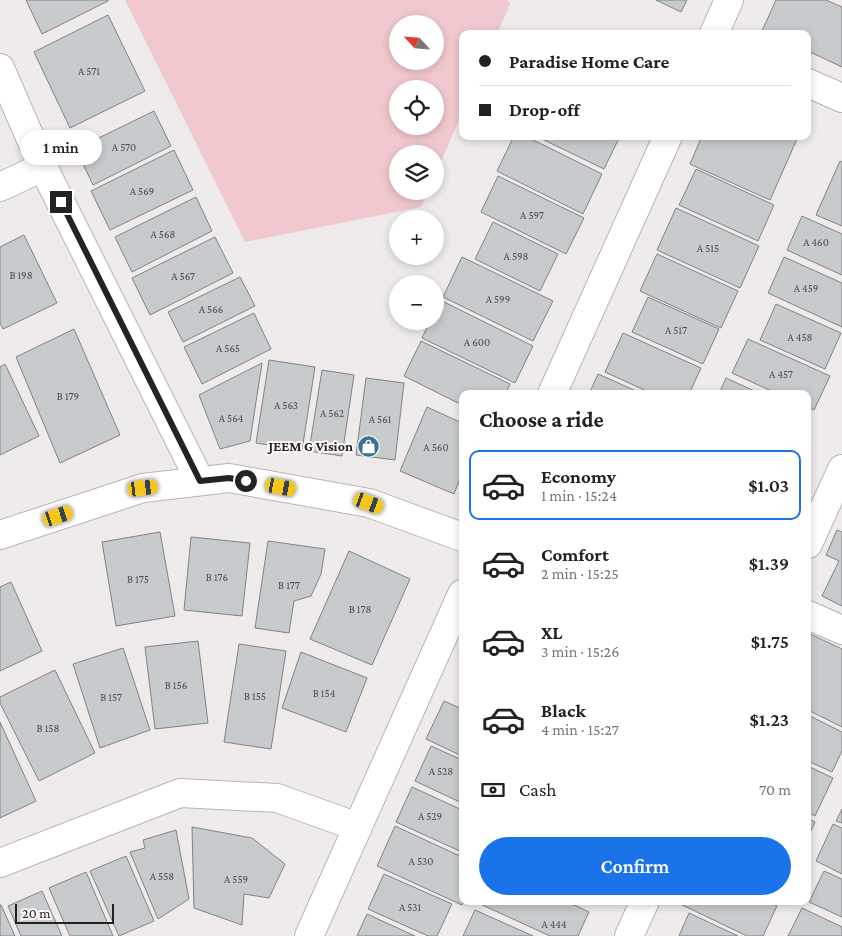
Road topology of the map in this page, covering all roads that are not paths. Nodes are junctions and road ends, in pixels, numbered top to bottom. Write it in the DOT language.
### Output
graph roads {
  1 [pos="729,0"];
  2 [pos="716,30"];
  3 [pos="0,68"];
  4 [pos="811,84"];
  5 [pos="842,98"];
  6 [pos="666,140"];
  7 [pos="43,167"];
  8 [pos="0,187"];
  9 [pos="554,390"];
  10 [pos="842,468"];
  11 [pos="200,481"];
  12 [pos="0,535"];
  13 [pos="459,536"];
  14 [pos="811,537"];
  15 [pos="459,601"];
  16 [pos="811,616"];
  17 [pos="842,630"];
  18 [pos="358,827"];
  19 [pos="0,863"];
  20 [pos="643,905"];
  21 [pos="309,936"];
  22 [pos="629,936"];
  1 -- 2 [label="street"];
  3 -- 7 [label="street"];
  4 -- 5 [label="street"];
  6 -- 9 [label="street"];
  7 -- 8 [label="street"];
  7 -- 11 [label="street"];
  10 -- 14 [label="street"];
  11 -- 12 [label="street"];
  11 -- 13 [label="street"];
  15 -- 18 [label="street"];
  16 -- 17 [label="street"];
  18 -- 19 [label="street"];
  18 -- 21 [label="street"];
  20 -- 22 [label="street"];
}
